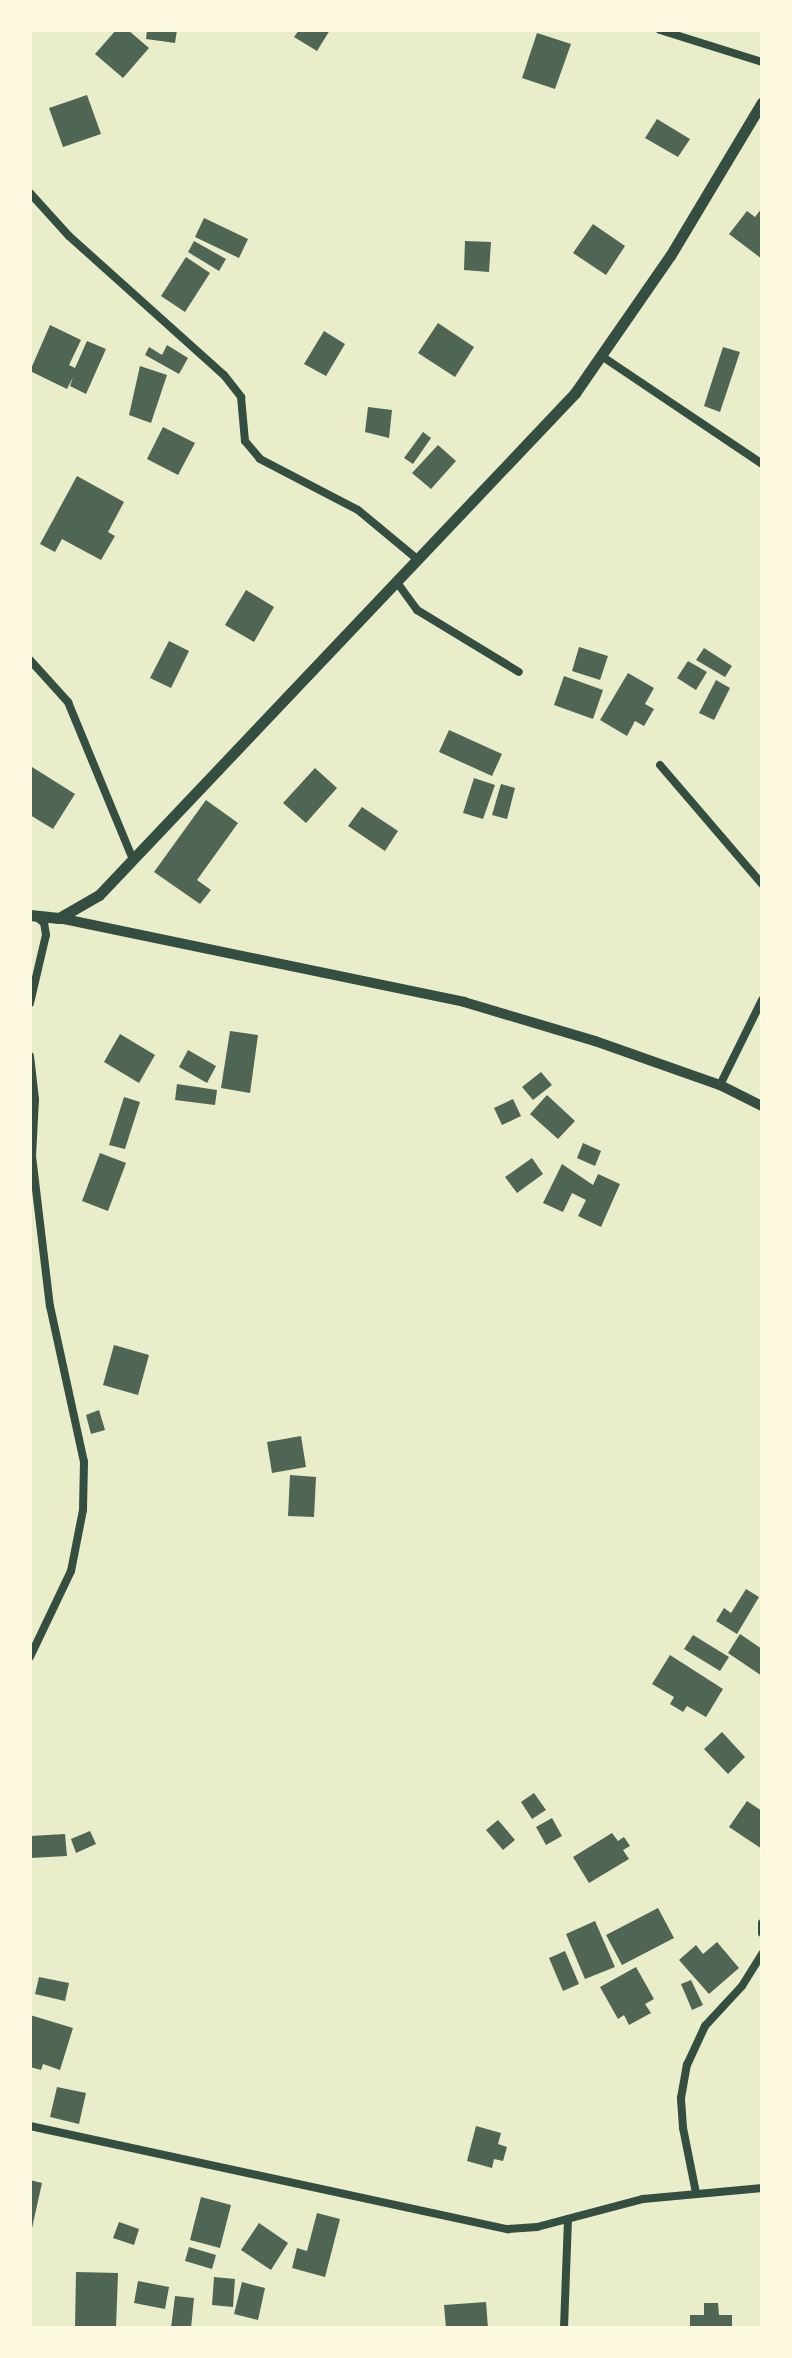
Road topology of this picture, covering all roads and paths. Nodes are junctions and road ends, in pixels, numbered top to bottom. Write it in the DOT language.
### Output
graph roads {
  1 [pos="660,30"];
  2 [pos="762,62"];
  3 [pos="762,102"];
  4 [pos="30,193"];
  5 [pos="603,357"];
  6 [pos="762,464"];
  7 [pos="417,559"];
  8 [pos="396,581"];
  9 [pos="30,660"];
  10 [pos="518,672"];
  11 [pos="660,764"];
  12 [pos="132,860"];
  13 [pos="762,884"];
  14 [pos="32,915"];
  15 [pos="60,918"];
  16 [pos="762,1000"];
  17 [pos="30,1003"];
  18 [pos="30,1056"];
  19 [pos="720,1085"];
  20 [pos="762,1106"];
  21 [pos="30,1657"];
  22 [pos="762,1923"];
  23 [pos="762,1934"];
  24 [pos="762,1954"];
  25 [pos="30,2126"];
  26 [pos="762,2188"];
  27 [pos="696,2194"];
  28 [pos="568,2219"];
  29 [pos="564,2328"];
  1 -- 2 [label="street"];
  3 -- 5 [label="main road"];
  4 -- 7 [label="street"];
  5 -- 6 [label="street"];
  5 -- 7 [label="main road"];
  7 -- 8 [label="main road"];
  8 -- 10 [label="street"];
  8 -- 12 [label="main road"];
  9 -- 12 [label="street"];
  11 -- 13 [label="street"];
  12 -- 15 [label="main road"];
  14 -- 15 [label="main road"];
  14 -- 17 [label="street"];
  15 -- 19 [label="street"];
  16 -- 19 [label="street"];
  18 -- 21 [label="street"];
  19 -- 20 [label="street"];
  22 -- 23 [label="street"];
  24 -- 27 [label="street"];
  25 -- 28 [label="street"];
  26 -- 27 [label="street"];
  27 -- 28 [label="street"];
  28 -- 29 [label="street"];
}
